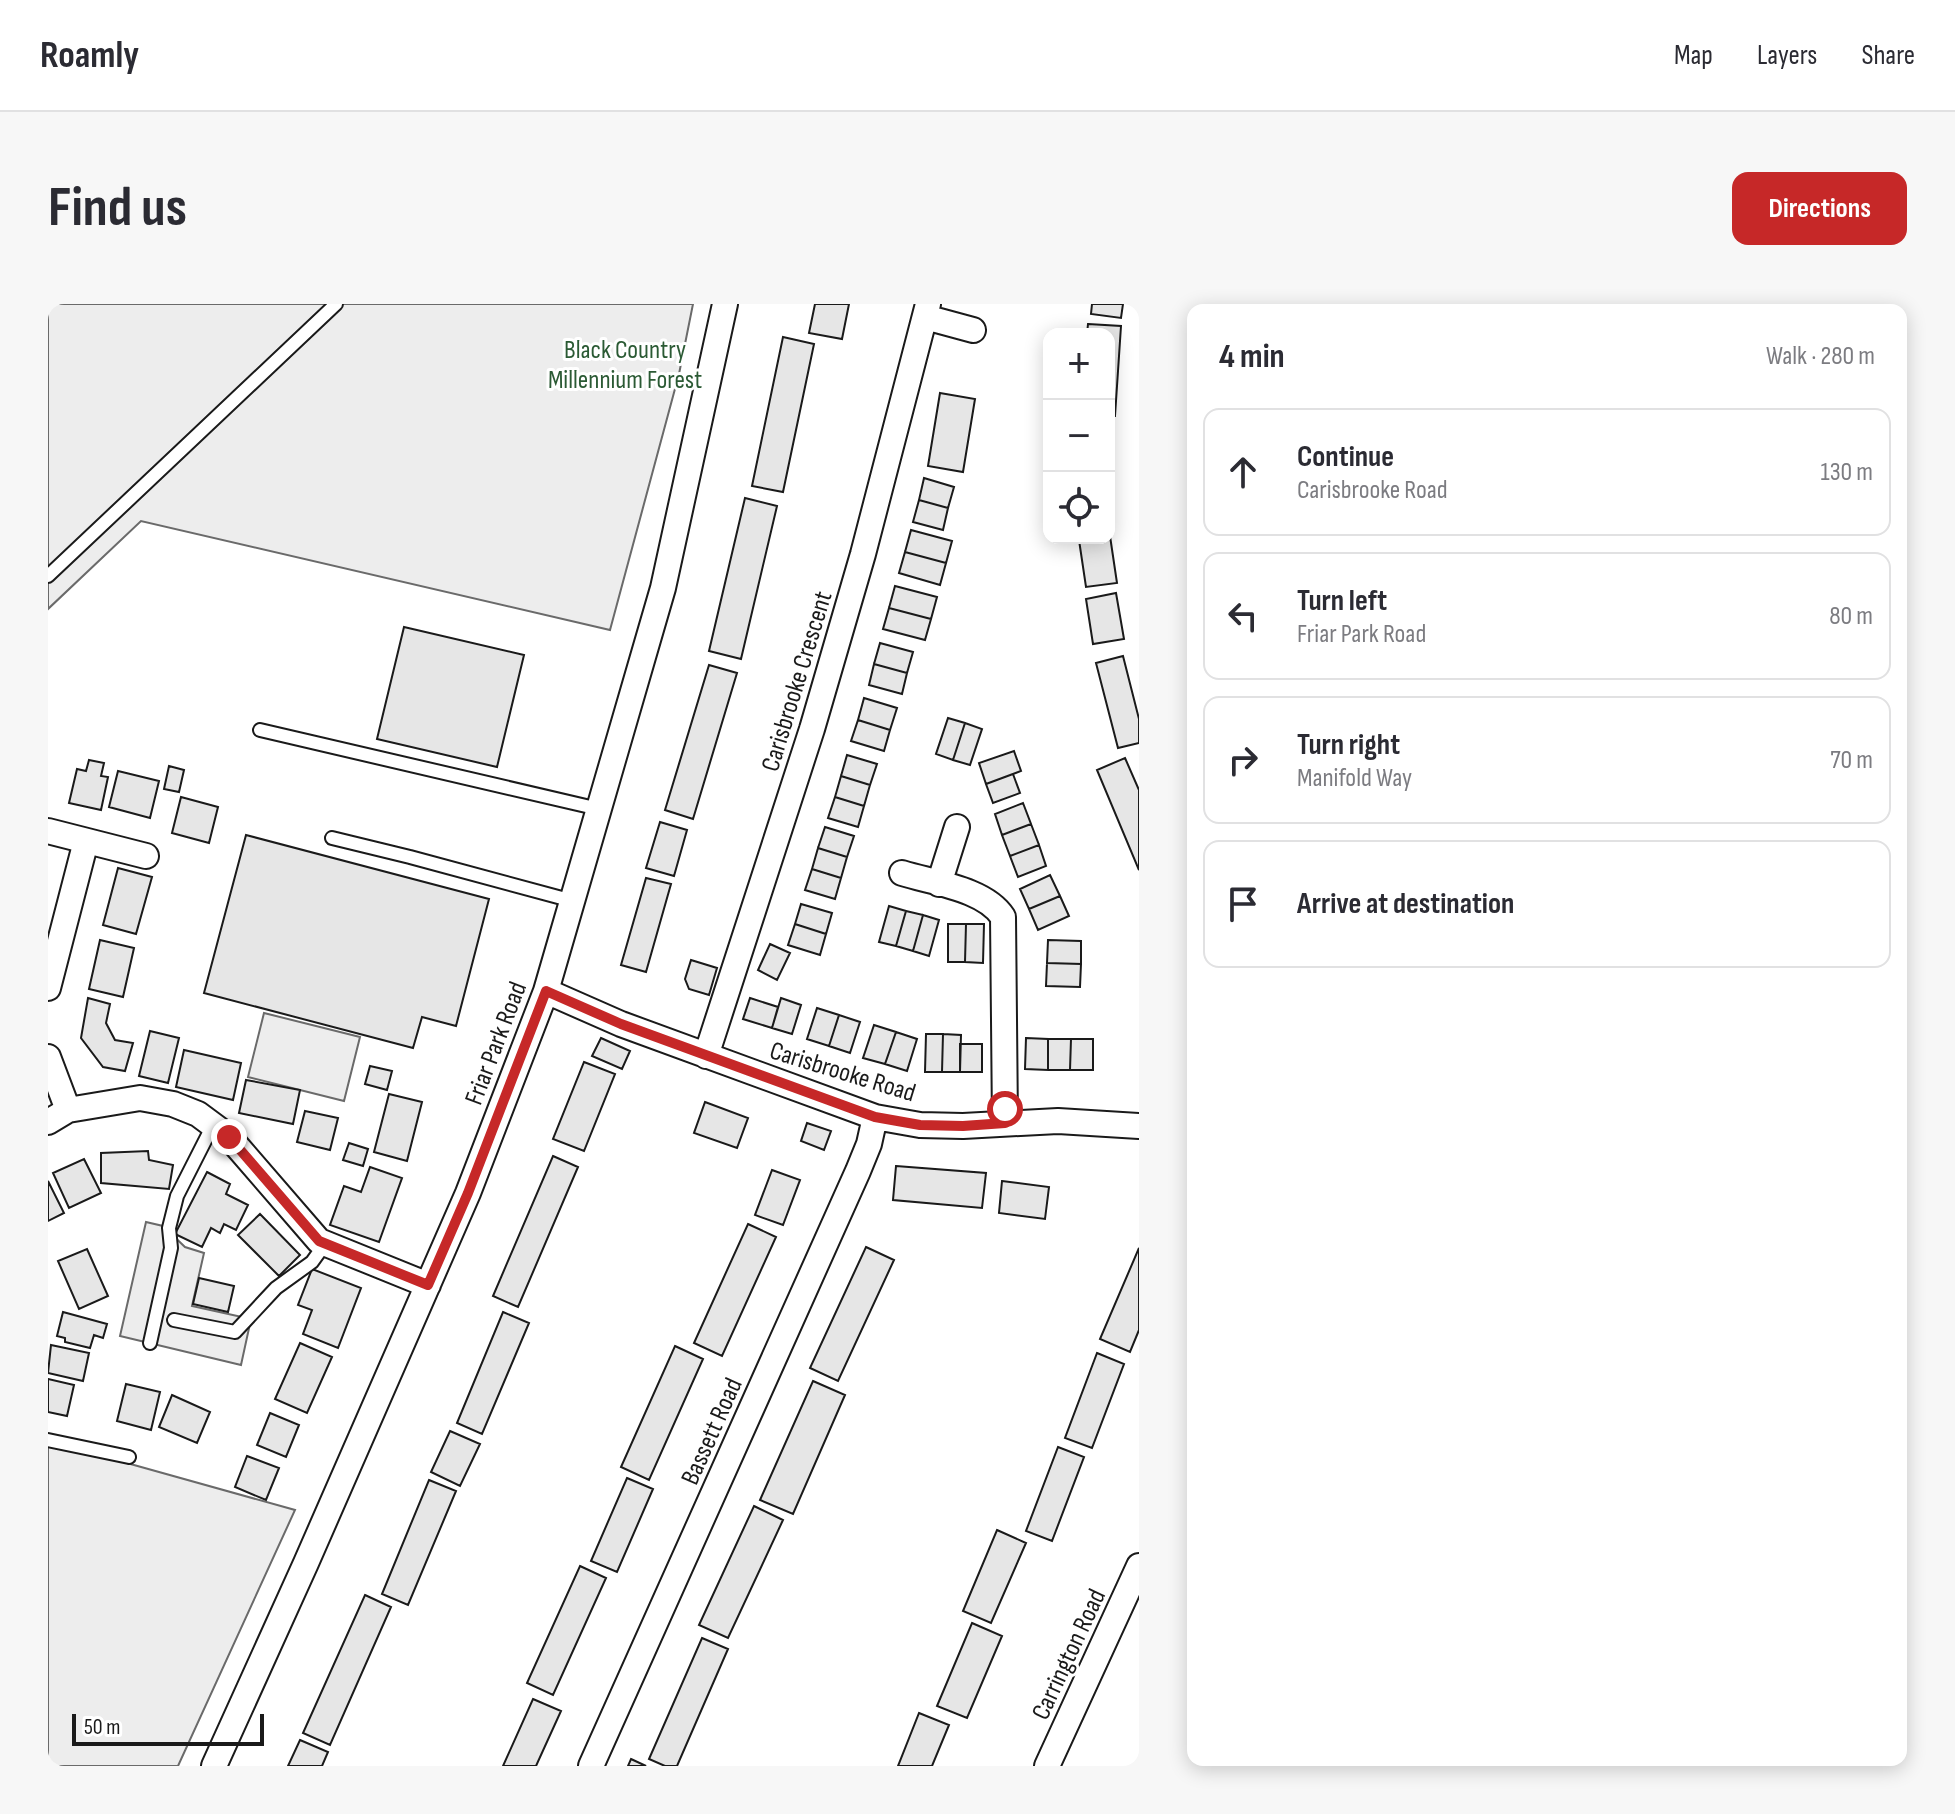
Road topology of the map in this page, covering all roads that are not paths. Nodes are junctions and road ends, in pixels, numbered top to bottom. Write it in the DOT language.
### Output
graph roads {
  1 [pos="336,304"];
  2 [pos="725,304"];
  3 [pos="926,311"];
  4 [pos="973,330"];
  5 [pos="48,576"];
  6 [pos="260,730"];
  7 [pos="599,809"];
  8 [pos="957,827"];
  9 [pos="48,831"];
  10 [pos="332,838"];
  11 [pos="86,841"];
  12 [pos="146,856"];
  13 [pos="902,873"];
  14 [pos="939,884"];
  15 [pos="573,901"];
  16 [pos="48,988"];
  17 [pos="546,991"];
  18 [pos="706,1056"];
  19 [pos="48,1057"];
  20 [pos="58,1116"];
  21 [pos="875,1117"];
  22 [pos="1005,1123"];
  23 [pos="213,1125"];
  24 [pos="1139,1126"];
  25 [pos="325,1244"];
  26 [pos="428,1285"];
  27 [pos="174,1320"];
  28 [pos="150,1343"];
  29 [pos="48,1440"];
  30 [pos="129,1457"];
  31 [pos="1139,1566"];
  32 [pos="214,1766"];
  33 [pos="591,1766"];
  34 [pos="1047,1766"];
  1 -- 5 [label="lane"];
  2 -- 7 [label="street, Friar Park Road"];
  3 -- 4 [label="street, Carisbrooke Crescent"];
  3 -- 18 [label="street, Carisbrooke Crescent"];
  6 -- 7 [label="lane"];
  7 -- 15 [label="street, Friar Park Road"];
  8 -- 14 [label="street"];
  9 -- 11 [label="street"];
  10 -- 15 [label="lane"];
  11 -- 12 [label="street"];
  11 -- 16 [label="street"];
  13 -- 14 [label="street"];
  14 -- 22 [label="street"];
  15 -- 17 [label="street, Friar Park Road"];
  17 -- 18 [label="street, Carisbrooke Road"];
  17 -- 26 [label="street, Friar Park Road"];
  18 -- 21 [label="street, Carisbrooke Road"];
  19 -- 20 [label="street"];
  20 -- 23 [label="street"];
  21 -- 22 [label="street, Carisbrooke Road"];
  21 -- 33 [label="street, Bassett Road"];
  22 -- 24 [label="street, Carisbrooke Road"];
  23 -- 25 [label="street"];
  23 -- 28 [label="lane"];
  25 -- 26 [label="street"];
  25 -- 27 [label="lane"];
  26 -- 32 [label="street, Friar Park Road"];
  29 -- 30 [label="lane"];
  31 -- 34 [label="street, Carrington Road"];
}
